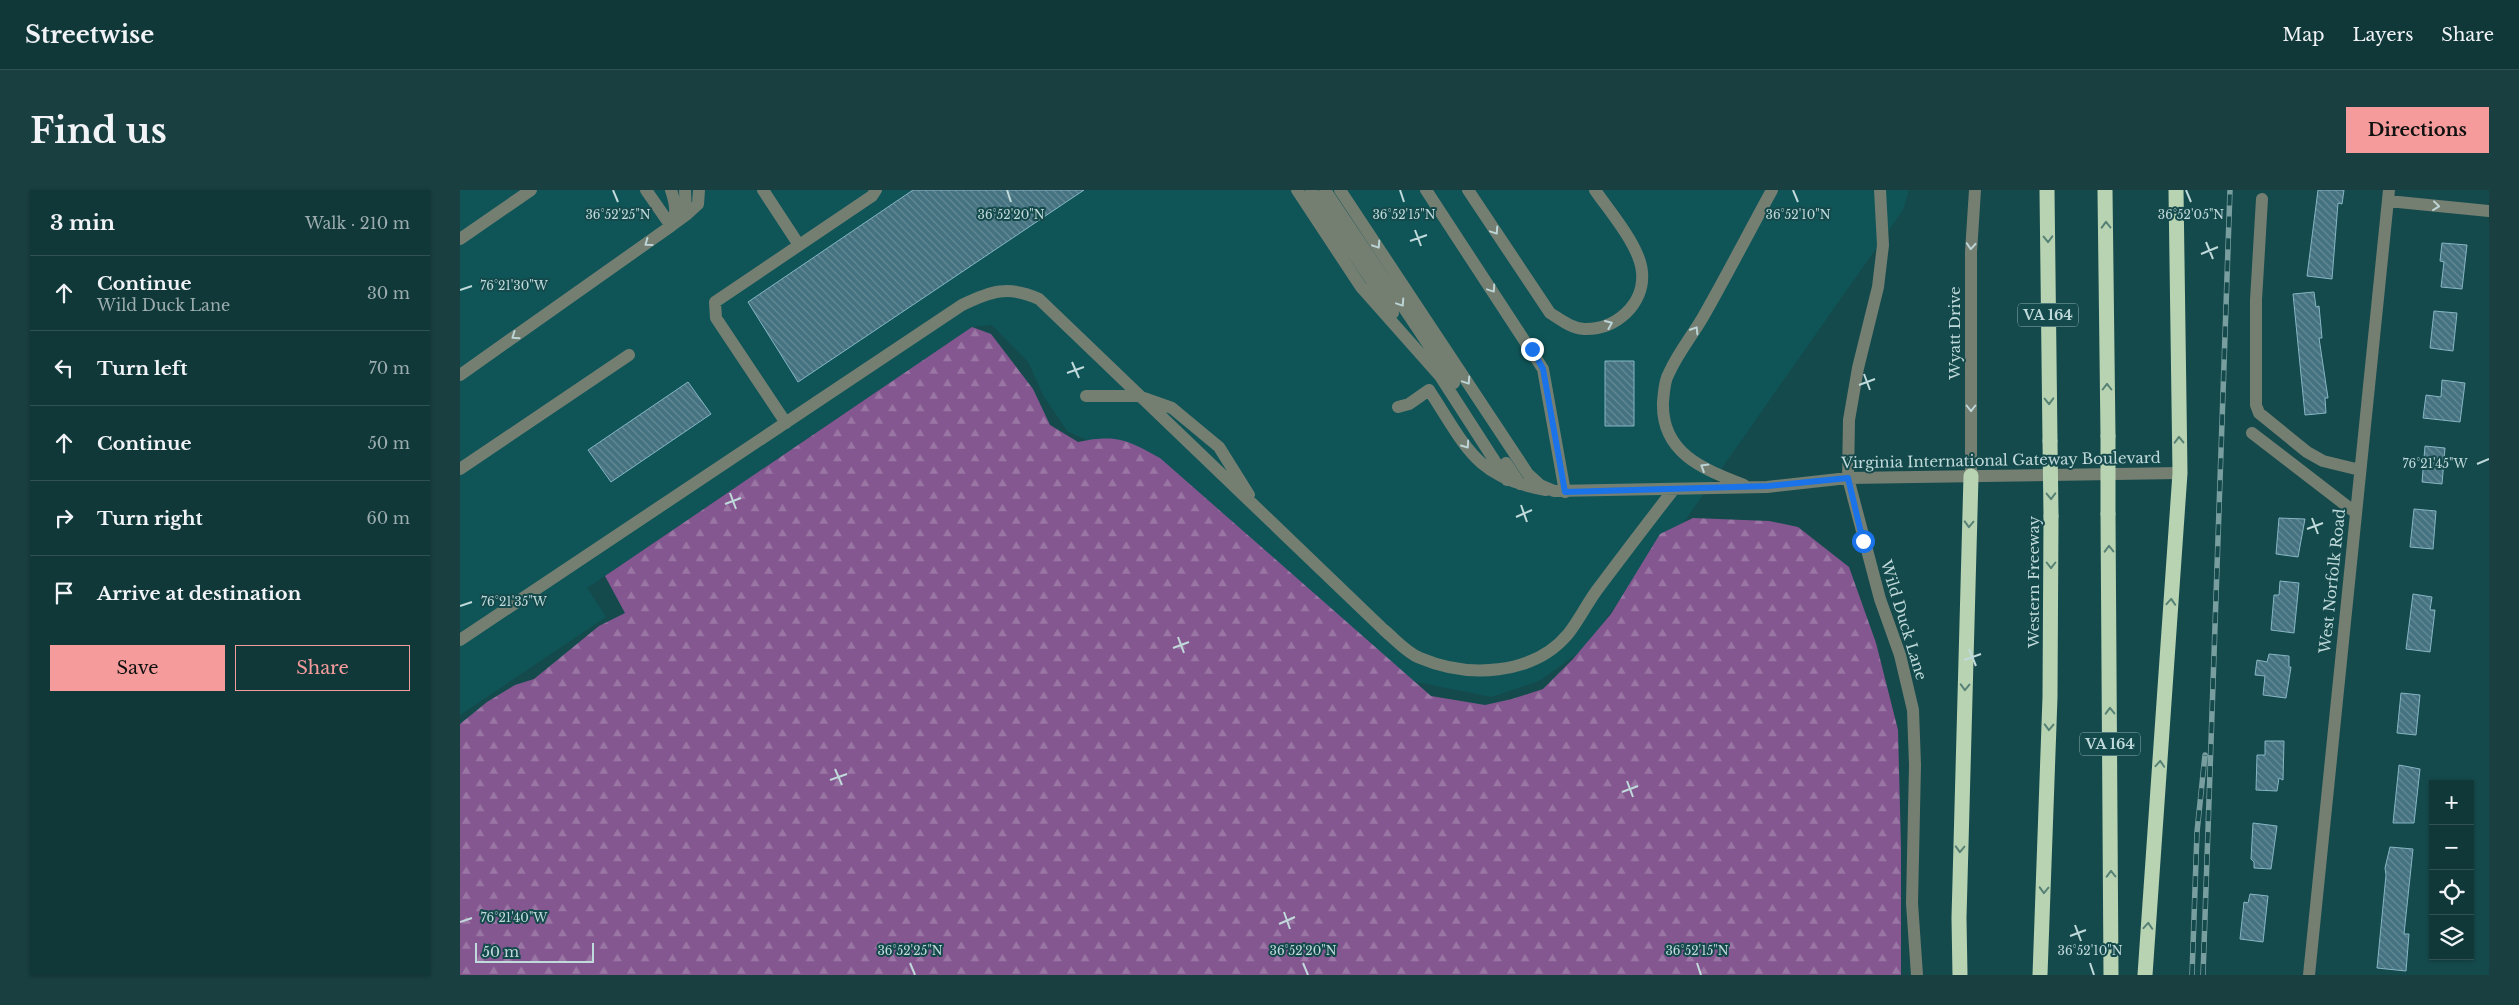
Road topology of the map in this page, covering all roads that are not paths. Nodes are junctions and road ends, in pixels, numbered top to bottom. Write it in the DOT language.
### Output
graph roads {
  1 [pos="531,190"];
  2 [pos="646,190"];
  3 [pos="671,190"];
  4 [pos="685,190"];
  5 [pos="698,190"];
  6 [pos="708,190"];
  7 [pos="763,190"];
  8 [pos="876,190"];
  9 [pos="1297,190"];
  10 [pos="1311,190"];
  11 [pos="1325,190"];
  12 [pos="1340,190"];
  13 [pos="1426,190"];
  14 [pos="1468,190"];
  15 [pos="1595,190"];
  16 [pos="1772,190"];
  17 [pos="1880,190"];
  18 [pos="1976,190"];
  19 [pos="2047,190"];
  20 [pos="2105,190"];
  21 [pos="2176,190"];
  22 [pos="2388,195"];
  23 [pos="2262,199"];
  24 [pos="698,204"];
  25 [pos="2489,211"];
  26 [pos="686,215"];
  27 [pos="671,226"];
  28 [pos="460,239"];
  29 [pos="799,245"];
  30 [pos="1419,353"];
  31 [pos="629,355"];
  32 [pos="460,374"];
  33 [pos="1086,396"];
  34 [pos="1138,396"];
  35 [pos="1398,407"];
  36 [pos="786,423"];
  37 [pos="2252,433"];
  38 [pos="460,469"];
  39 [pos="2360,470"];
  40 [pos="2180,473"];
  41 [pos="1971,476"];
  42 [pos="1848,478"];
  43 [pos="1513,482"];
  44 [pos="1748,487"];
  45 [pos="1674,489"];
  46 [pos="1560,491"];
  47 [pos="1259,512"];
  48 [pos="2356,513"];
  49 [pos="460,640"];
  50 [pos="1917,975"];
  51 [pos="1960,975"];
  52 [pos="2040,975"];
  53 [pos="2111,975"];
  54 [pos="2145,975"];
  55 [pos="2308,975"];
  1 -- 28 [label="street"];
  2 -- 27 [label="street"];
  3 -- 27 [label="street"];
  4 -- 26 [label="street"];
  5 -- 24 [label="street"];
  6 -- 24 [label="street"];
  7 -- 29 [label="street"];
  8 -- 29 [label="street"];
  9 -- 30 [label="street"];
  10 -- 30 [label="street"];
  11 -- 43 [label="street, one-way"];
  12 -- 46 [label="street, one-way"];
  13 -- 46 [label="street, one-way"];
  14 -- 15 [label="street, one-way"];
  44 -- 16 [label="street, one-way"];
  17 -- 42 [label="street, Wild Duck Lane"];
  18 -- 41 [label="street, Wyatt Drive, one-way"];
  19 -- 52 [label="highway, Western Freeway / VA 164, one-way, bridge"];
  53 -- 20 [label="highway, VA 164, one-way, bridge"];
  40 -- 21 [label="highway, one-way"];
  22 -- 25 [label="street, one-way"];
  22 -- 39 [label="street, West Norfolk Road"];
  23 -- 39 [label="street"];
  24 -- 26 [label="street"];
  26 -- 27 [label="street"];
  27 -- 32 [label="street, one-way"];
  29 -- 36 [label="street"];
  30 -- 43 [label="street"];
  31 -- 38 [label="street"];
  33 -- 34 [label="street"];
  34 -- 36 [label="street"];
  34 -- 47 [label="street"];
  34 -- 47 [label="street"];
  35 -- 43 [label="street, one-way"];
  36 -- 49 [label="street"];
  37 -- 48 [label="street"];
  39 -- 48 [label="street, West Norfolk Road"];
  40 -- 41 [label="street, Virginia International Gateway Boulevard"];
  54 -- 40 [label="highway, one-way"];
  41 -- 42 [label="street, Virginia International Gateway Boulevard"];
  41 -- 51 [label="highway, one-way"];
  42 -- 44 [label="street, Virginia International Gateway Boulevard"];
  42 -- 50 [label="street, Wild Duck Lane"];
  43 -- 46 [label="street, Virginia International Gateway Boulevard"];
  44 -- 45 [label="street, Virginia International Gateway Boulevard"];
  45 -- 46 [label="street, Virginia International Gateway Boulevard"];
  45 -- 47 [label="street"];
  48 -- 55 [label="street, West Norfolk Road"];
}
